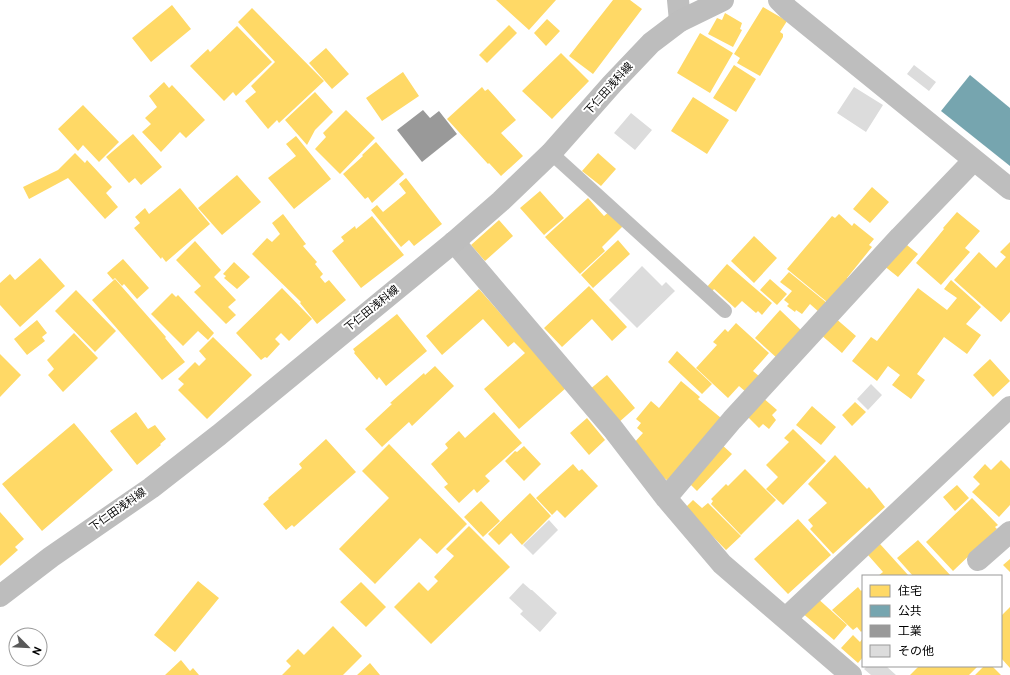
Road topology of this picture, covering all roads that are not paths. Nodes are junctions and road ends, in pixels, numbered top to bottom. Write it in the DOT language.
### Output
graph roads {
  1 [pos="678,0"];
  2 [pos="723,0"];
  3 [pos="779,0"];
  4 [pos="680,21"];
  5 [pos="551,153"];
  6 [pos="974,160"];
  7 [pos="1010,188"];
  8 [pos="454,242"];
  9 [pos="725,311"];
  10 [pos="1010,407"];
  11 [pos="666,498"];
  12 [pos="1010,532"];
  13 [pos="978,560"];
  14 [pos="0,596"];
  15 [pos="786,618"];
  16 [pos="851,675"];
  1 -- 4 [label="street"];
  2 -- 4 [label="main road, 下仁田浅科線"];
  3 -- 6 [label="street"];
  4 -- 5 [label="main road, 下仁田浅科線"];
  5 -- 8 [label="main road, 下仁田浅科線"];
  5 -- 9 [label="lane"];
  6 -- 7 [label="street"];
  6 -- 11 [label="street"];
  8 -- 11 [label="street"];
  8 -- 14 [label="main road, 下仁田浅科線"];
  10 -- 15 [label="street"];
  11 -- 15 [label="street"];
  12 -- 13 [label="street"];
  15 -- 16 [label="street"];
}
